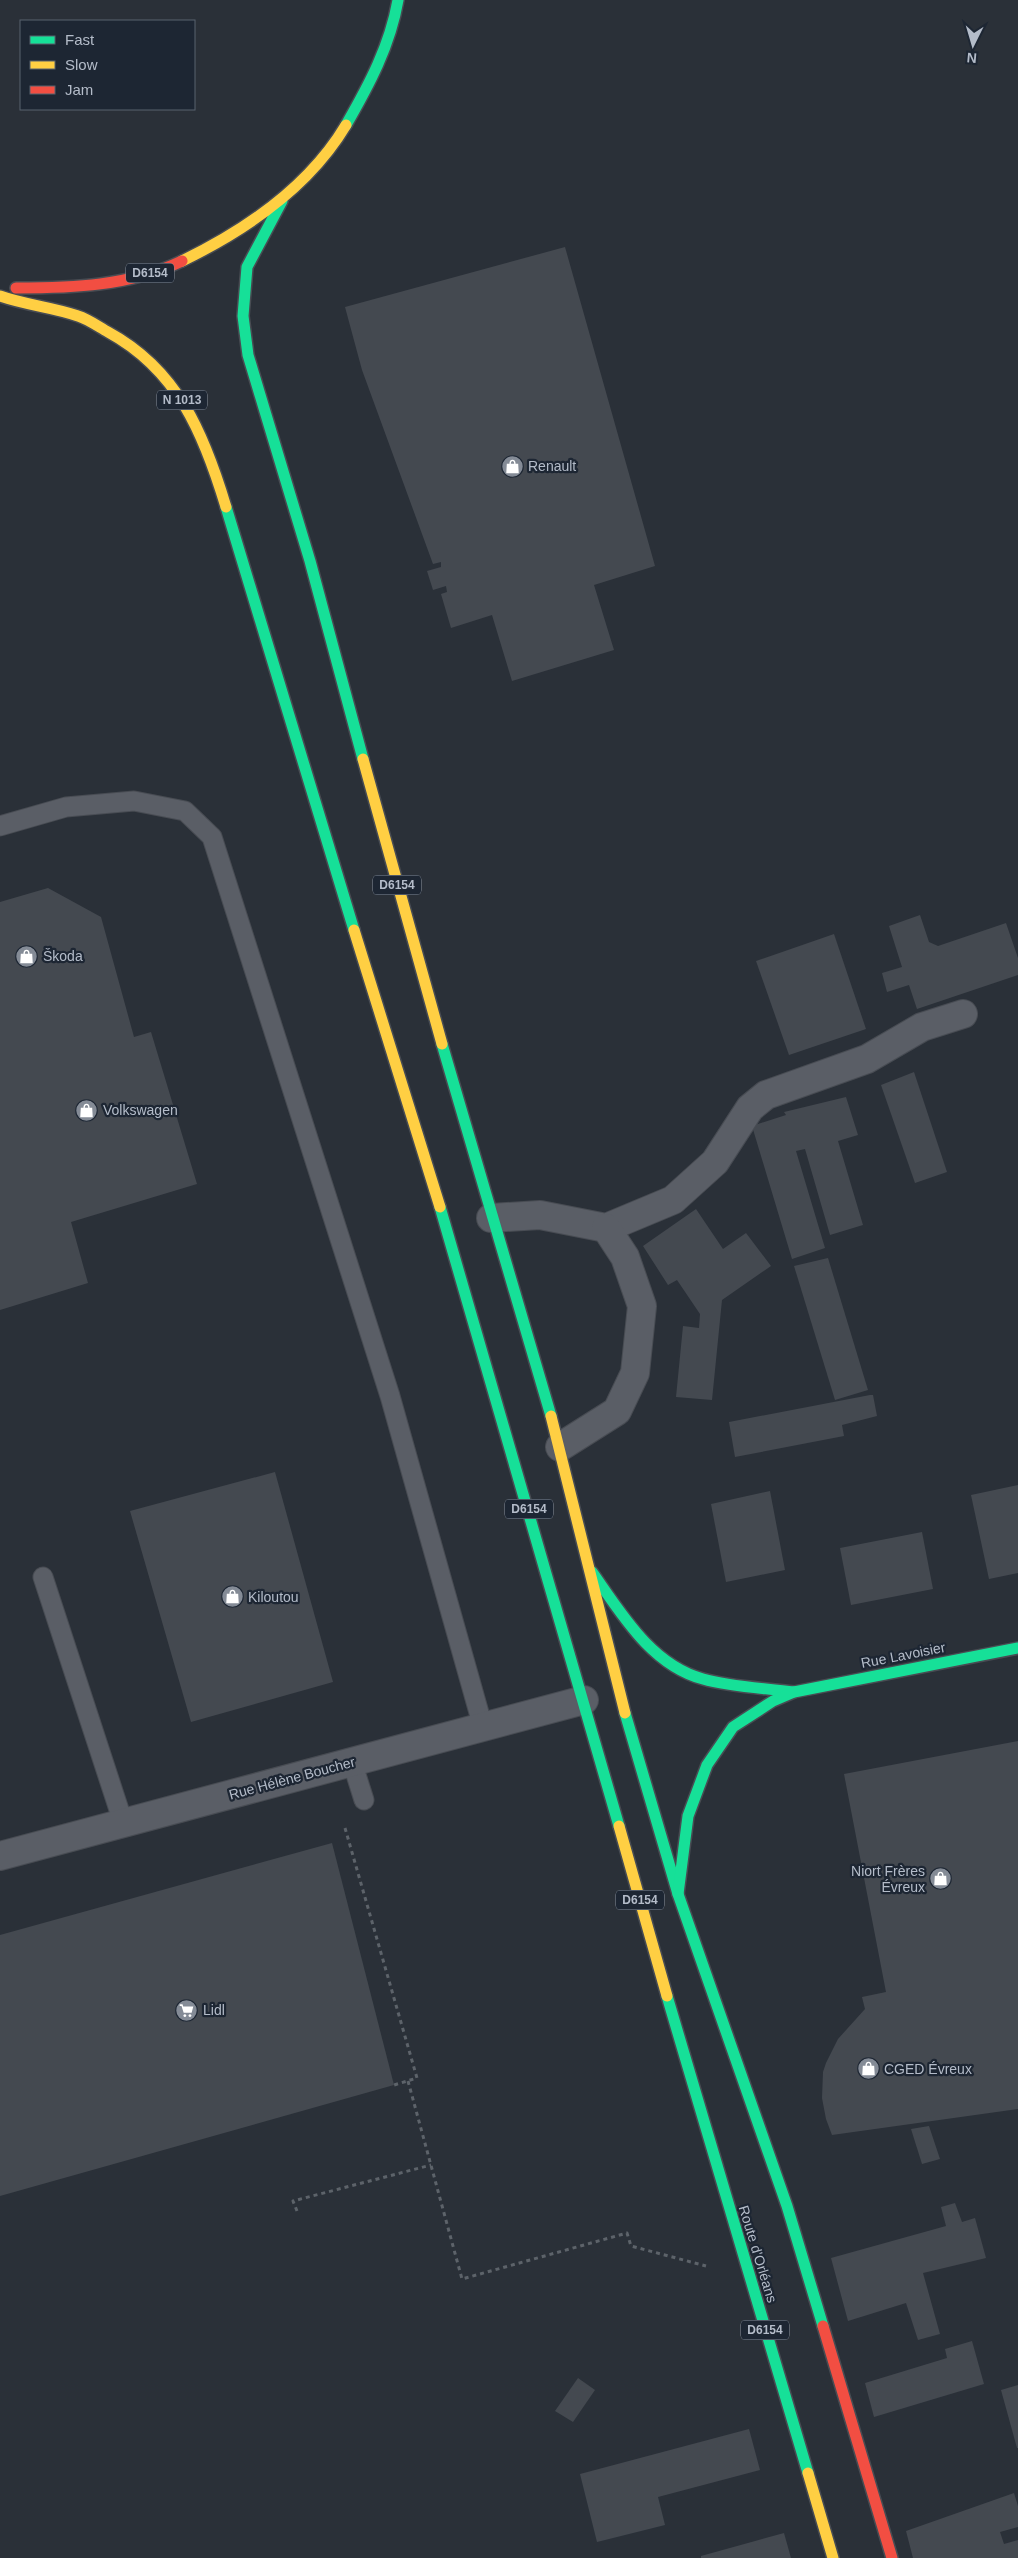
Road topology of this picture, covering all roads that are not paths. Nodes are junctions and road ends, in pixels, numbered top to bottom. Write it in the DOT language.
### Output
graph roads {
  1 [pos="398,0"];
  2 [pos="282,200"];
  3 [pos="0,286"];
  4 [pos="0,296"];
  5 [pos="255,604"];
  6 [pos="0,826"];
  7 [pos="963,1014"];
  8 [pos="491,1218"];
  9 [pos="606,1228"];
  10 [pos="560,1447"];
  11 [pos="592,1572"];
  12 [pos="43,1577"];
  13 [pos="1018,1648"];
  14 [pos="794,1692"];
  15 [pos="584,1700"];
  16 [pos="483,1727"];
  17 [pos="352,1762"];
  18 [pos="364,1800"];
  19 [pos="124,1822"];
  20 [pos="0,1856"];
  21 [pos="678,1894"];
  22 [pos="833,2558"];
  23 [pos="892,2558"];
  1 -- 2 [label="main road, D6154"];
  2 -- 3 [label="main road, D6154"];
  2 -- 8 [label="main road, D6154"];
  4 -- 5 [label="main road, N 1013"];
  5 -- 15 [label="main road, D6154"];
  6 -- 16 [label="lane"];
  7 -- 9 [label="street"];
  8 -- 9 [label="street"];
  8 -- 10 [label="main road, D6154"];
  9 -- 10 [label="street"];
  10 -- 11 [label="main road, D6154"];
  11 -- 14 [label="main road, Rue Lavoisier"];
  11 -- 21 [label="main road, D6154"];
  12 -- 19 [label="lane"];
  13 -- 14 [label="main road, Rue Lavoisier"];
  14 -- 21 [label="main road, Rue Lavoisier"];
  15 -- 16 [label="street, Rue Hélène Boucher"];
  15 -- 22 [label="main road, Route d'Orléans / D6154"];
  16 -- 17 [label="street, Rue Hélène Boucher"];
  17 -- 18 [label="lane"];
  17 -- 19 [label="street, Rue Hélène Boucher"];
  19 -- 20 [label="street, Rue Hélène Boucher"];
  21 -- 23 [label="main road, D6154"];
}
